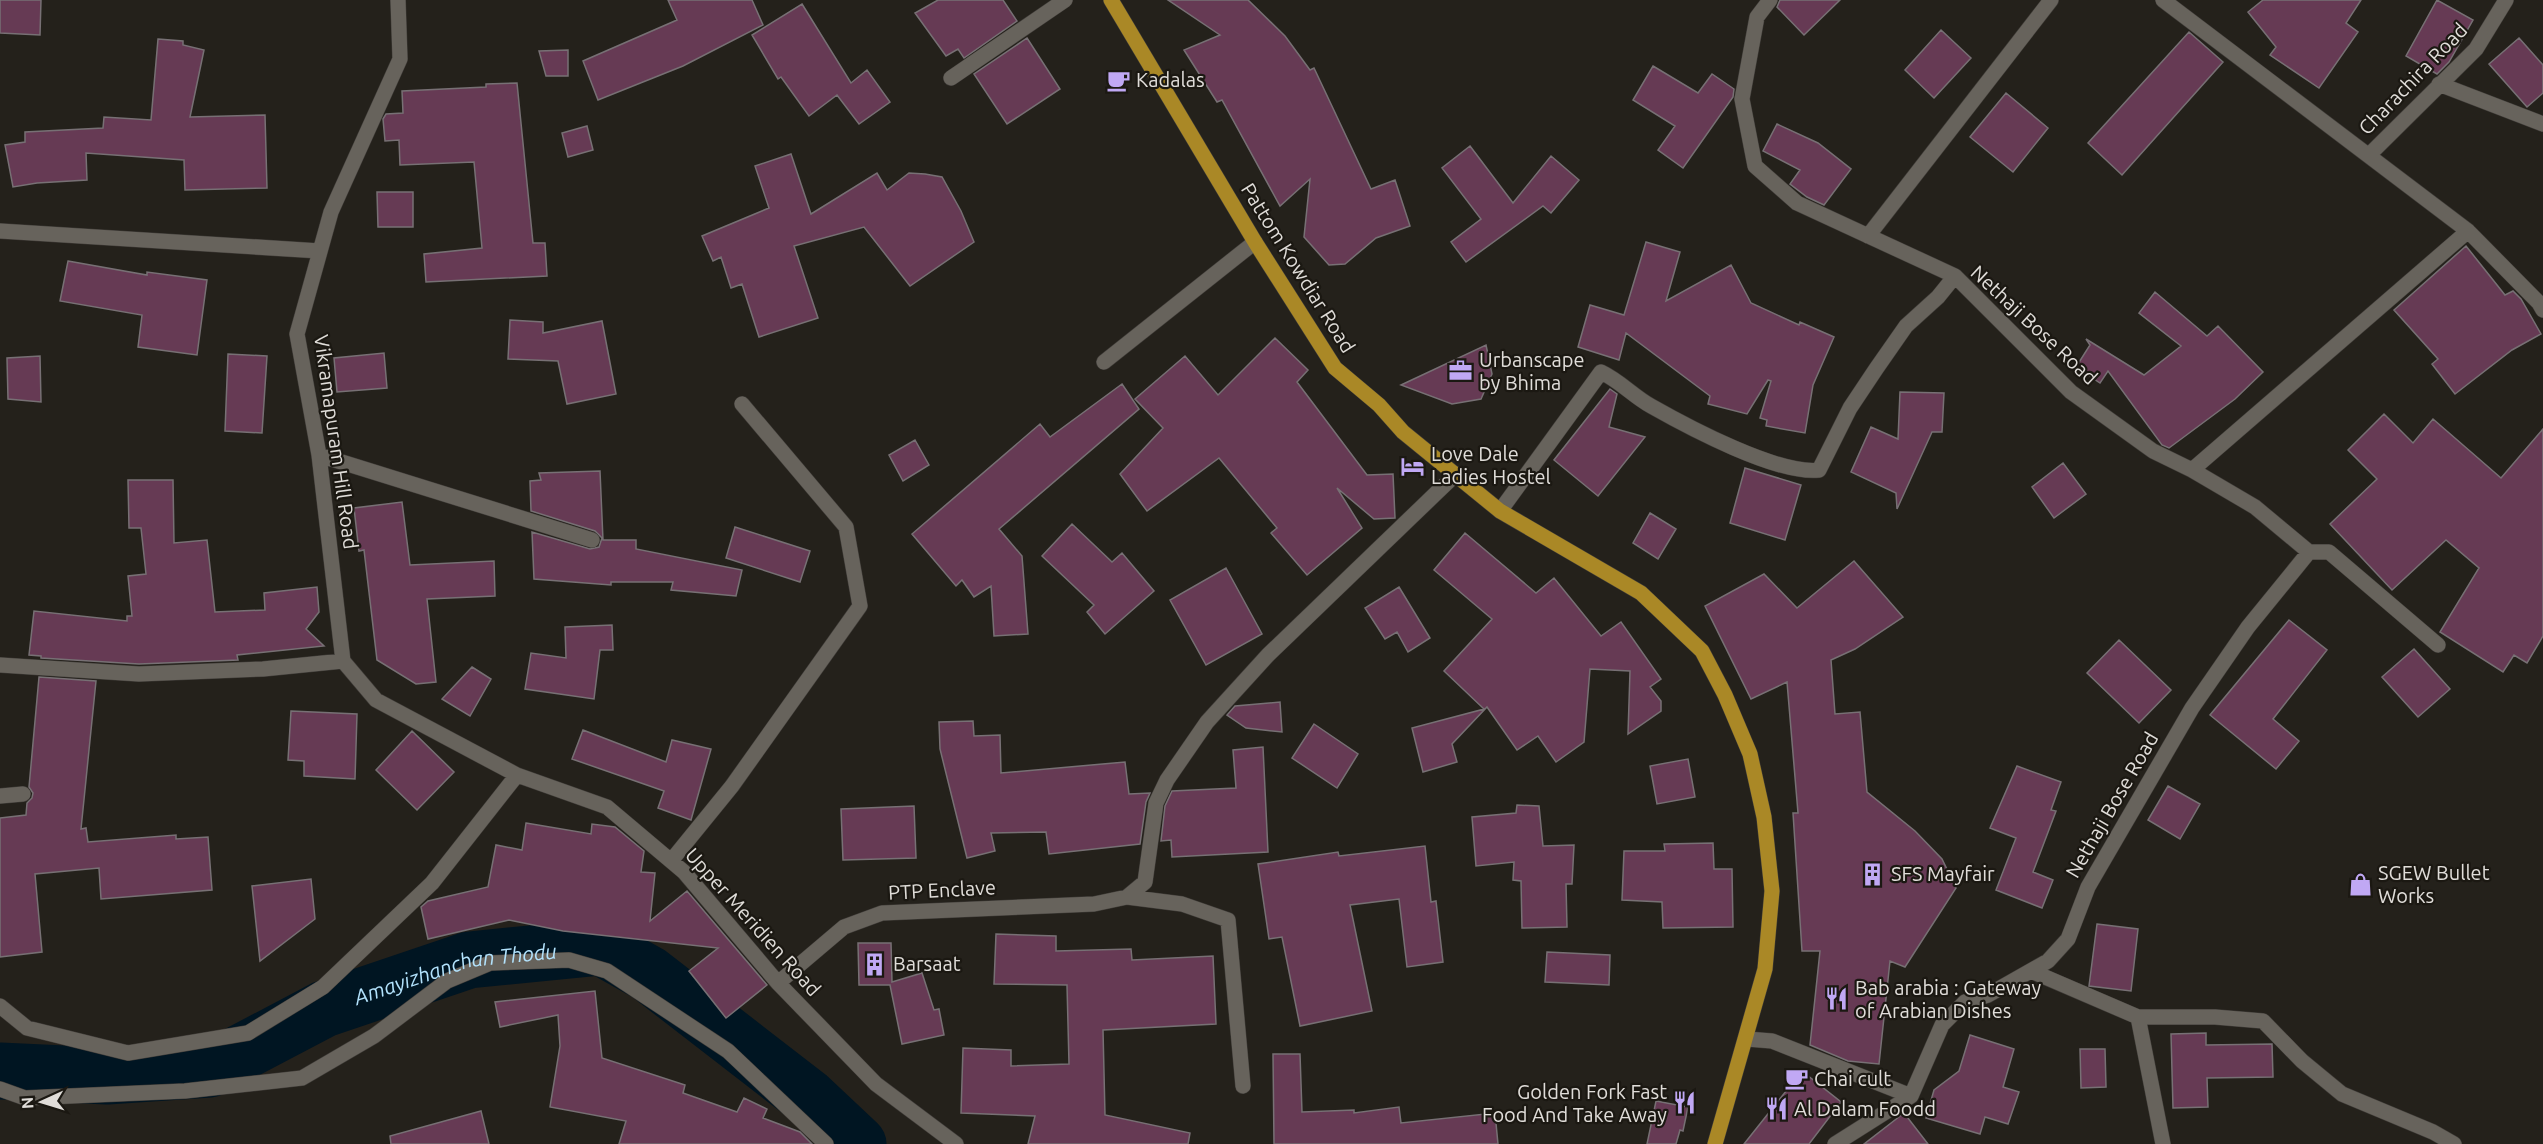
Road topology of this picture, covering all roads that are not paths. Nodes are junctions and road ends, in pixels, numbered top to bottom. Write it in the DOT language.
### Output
graph roads {
  1 [pos="398,0"];
  2 [pos="1065,0"];
  3 [pos="1111,0"];
  4 [pos="1770,0"];
  5 [pos="2051,0"];
  6 [pos="2163,0"];
  7 [pos="2506,0"];
  8 [pos="951,78"];
  9 [pos="2439,84"];
  10 [pos="2543,124"];
  11 [pos="2369,155"];
  12 [pos="0,231"];
  13 [pos="2468,231"];
  14 [pos="1868,236"];
  15 [pos="1255,242"];
  16 [pos="320,251"];
  17 [pos="1955,276"];
  18 [pos="2543,310"];
  19 [pos="1104,362"];
  20 [pos="742,404"];
  21 [pos="319,454"];
  22 [pos="2192,470"];
  23 [pos="1456,474"];
  24 [pos="1500,511"];
  25 [pos="592,540"];
  26 [pos="2309,552"];
  27 [pos="2438,645"];
  28 [pos="343,661"];
  29 [pos="0,665"];
  30 [pos="518,776"];
  31 [pos="22,794"];
  32 [pos="0,796"];
  33 [pos="671,861"];
  34 [pos="1127,897"];
  35 [pos="2031,971"];
  36 [pos="778,983"];
  37 [pos="0,1006"];
  38 [pos="2138,1017"];
  39 [pos="1747,1039"];
  40 [pos="1243,1086"];
  41 [pos="0,1089"];
  42 [pos="1911,1096"];
  43 [pos="2162,1138"];
  44 [pos="826,1144"];
  45 [pos="956,1144"];
  46 [pos="1715,1144"];
  47 [pos="1835,1144"];
  48 [pos="2454,1144"];
  1 -- 16 [label="street, Vikramapuram Hill Road"];
  2 -- 8 [label="street"];
  3 -- 15 [label="main road, Pattom Kowdiar Road"];
  4 -- 14 [label="street"];
  5 -- 14 [label="street"];
  6 -- 11 [label="street"];
  7 -- 9 [label="street, Charachira Road"];
  9 -- 10 [label="street"];
  9 -- 11 [label="street, Charachira Road"];
  11 -- 13 [label="street"];
  12 -- 16 [label="street"];
  13 -- 18 [label="street"];
  13 -- 22 [label="street"];
  14 -- 17 [label="street"];
  15 -- 19 [label="street"];
  15 -- 23 [label="main road, Pattom Kowdiar Road"];
  16 -- 21 [label="street, Vikramapuram Hill Road"];
  17 -- 22 [label="street, Nethaji Bose Road"];
  17 -- 24 [label="street, Nethaji Bose Road"];
  20 -- 33 [label="street"];
  21 -- 25 [label="street"];
  21 -- 28 [label="street, Vikramapuram Hill Road"];
  22 -- 26 [label="street, Nethaji Bose Road"];
  23 -- 24 [label="main road, Pattom Kowdiar Road"];
  23 -- 34 [label="street"];
  24 -- 39 [label="main road, Pattom Kowdiar Road"];
  26 -- 27 [label="street"];
  26 -- 35 [label="street, Nethaji Bose Road"];
  28 -- 29 [label="street"];
  28 -- 30 [label="street"];
  30 -- 33 [label="street, Upper Meridien Road"];
  30 -- 37 [label="street"];
  31 -- 32 [label="street"];
  33 -- 36 [label="street, Upper Meridien Road"];
  34 -- 36 [label="street, PTP Enclave"];
  34 -- 40 [label="street, PTP Enclave"];
  35 -- 38 [label="street"];
  35 -- 42 [label="street, Nethaji Bose Road"];
  36 -- 45 [label="street, Upper Meridien Road"];
  38 -- 43 [label="street"];
  38 -- 48 [label="street"];
  39 -- 42 [label="street"];
  39 -- 46 [label="main road, Pattom Kowdiar Road"];
  41 -- 44 [label="street"];
  42 -- 47 [label="street"];
}
